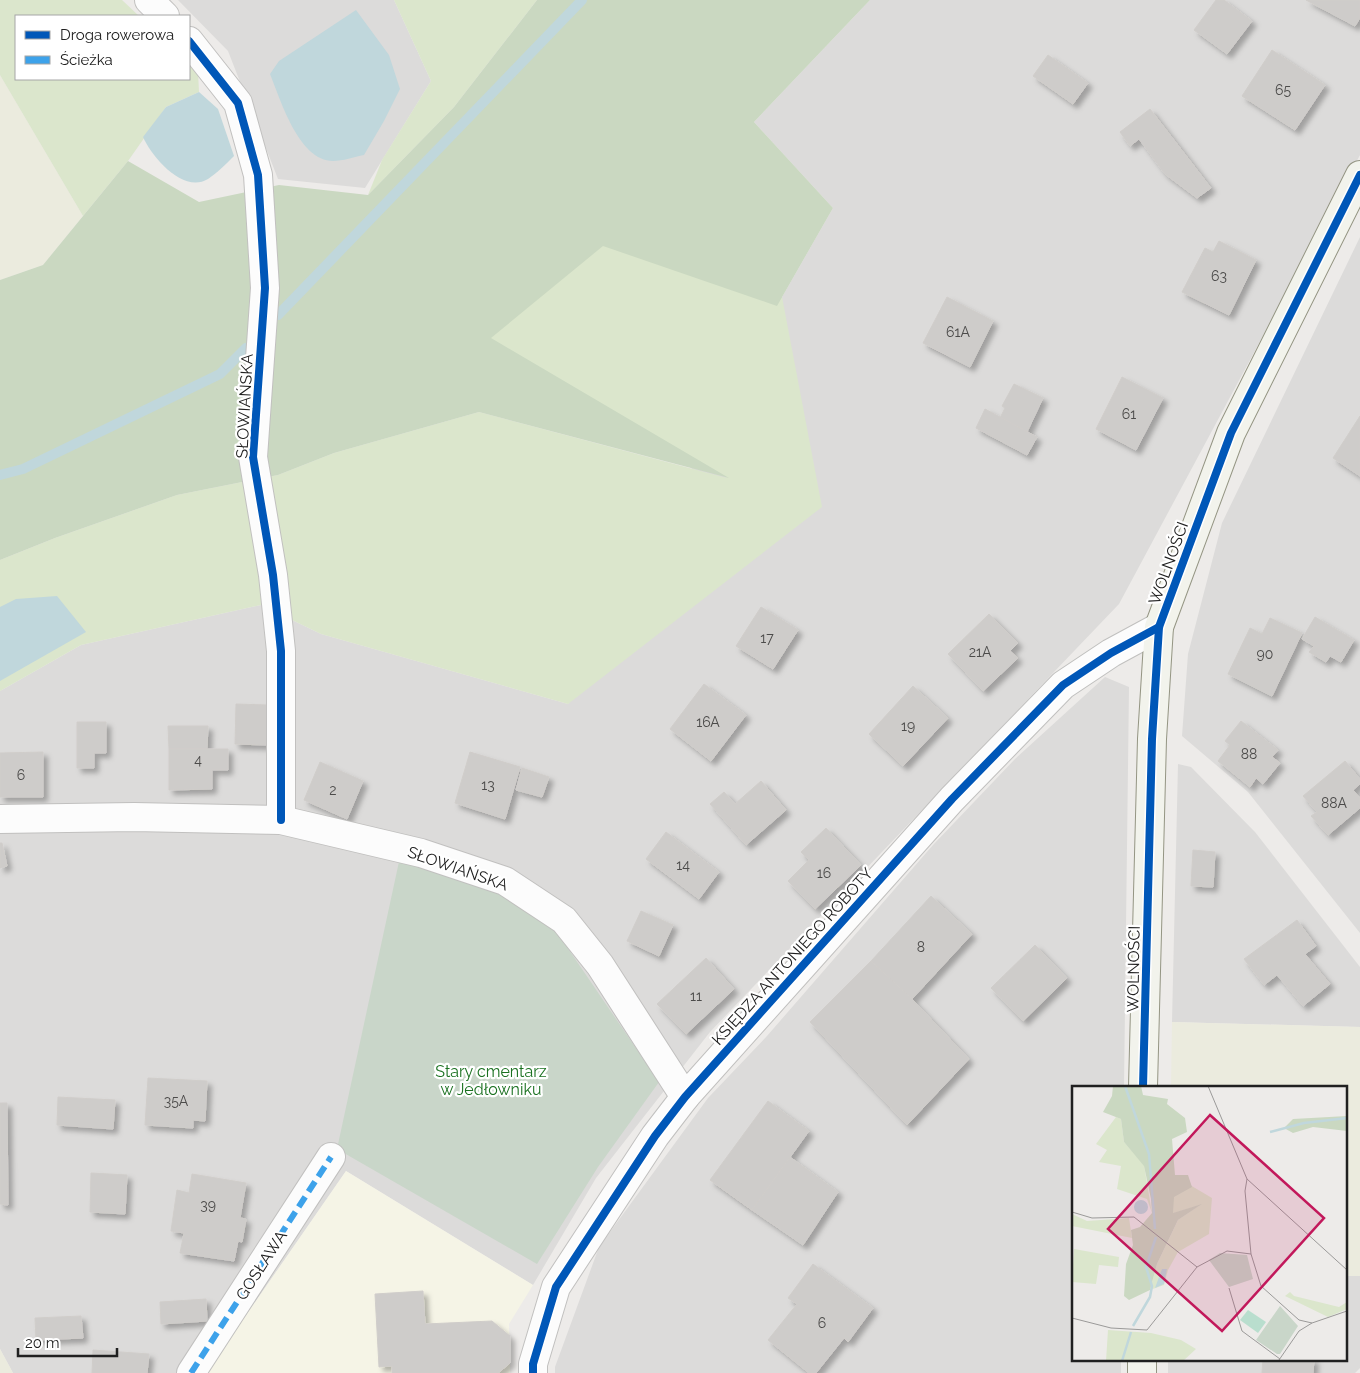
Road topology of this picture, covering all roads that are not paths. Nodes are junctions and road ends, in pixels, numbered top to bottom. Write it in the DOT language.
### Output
graph roads {
  1 [pos="149,0"];
  2 [pos="164,15"];
  3 [pos="190,42"];
  4 [pos="1360,175"];
  5 [pos="1160,627"];
  6 [pos="0,819"];
  7 [pos="281,820"];
  8 [pos="1143,1086"];
  9 [pos="685,1097"];
  10 [pos="331,1157"];
  11 [pos="1142,1360"];
  12 [pos="191,1373"];
  13 [pos="533,1373"];
  14 [pos="1142,1373"];
  1 -- 2 [label="street"];
  3 -- 7 [label="street, SŁOWIAŃSKA"];
  4 -- 5 [label="street, WOLNOŚCI"];
  5 -- 8 [label="street, WOLNOŚCI"];
  5 -- 9 [label="street, KSIĘDZA ANTONIEGO ROBOTY"];
  6 -- 7 [label="street, SŁOWIAŃSKA"];
  7 -- 9 [label="street, SŁOWIAŃSKA"];
  9 -- 13 [label="street, KSIĘDZA ANTONIEGO ROBOTY"];
  10 -- 12 [label="street, GOSŁAWA"];
  11 -- 14 [label="street"];
}
